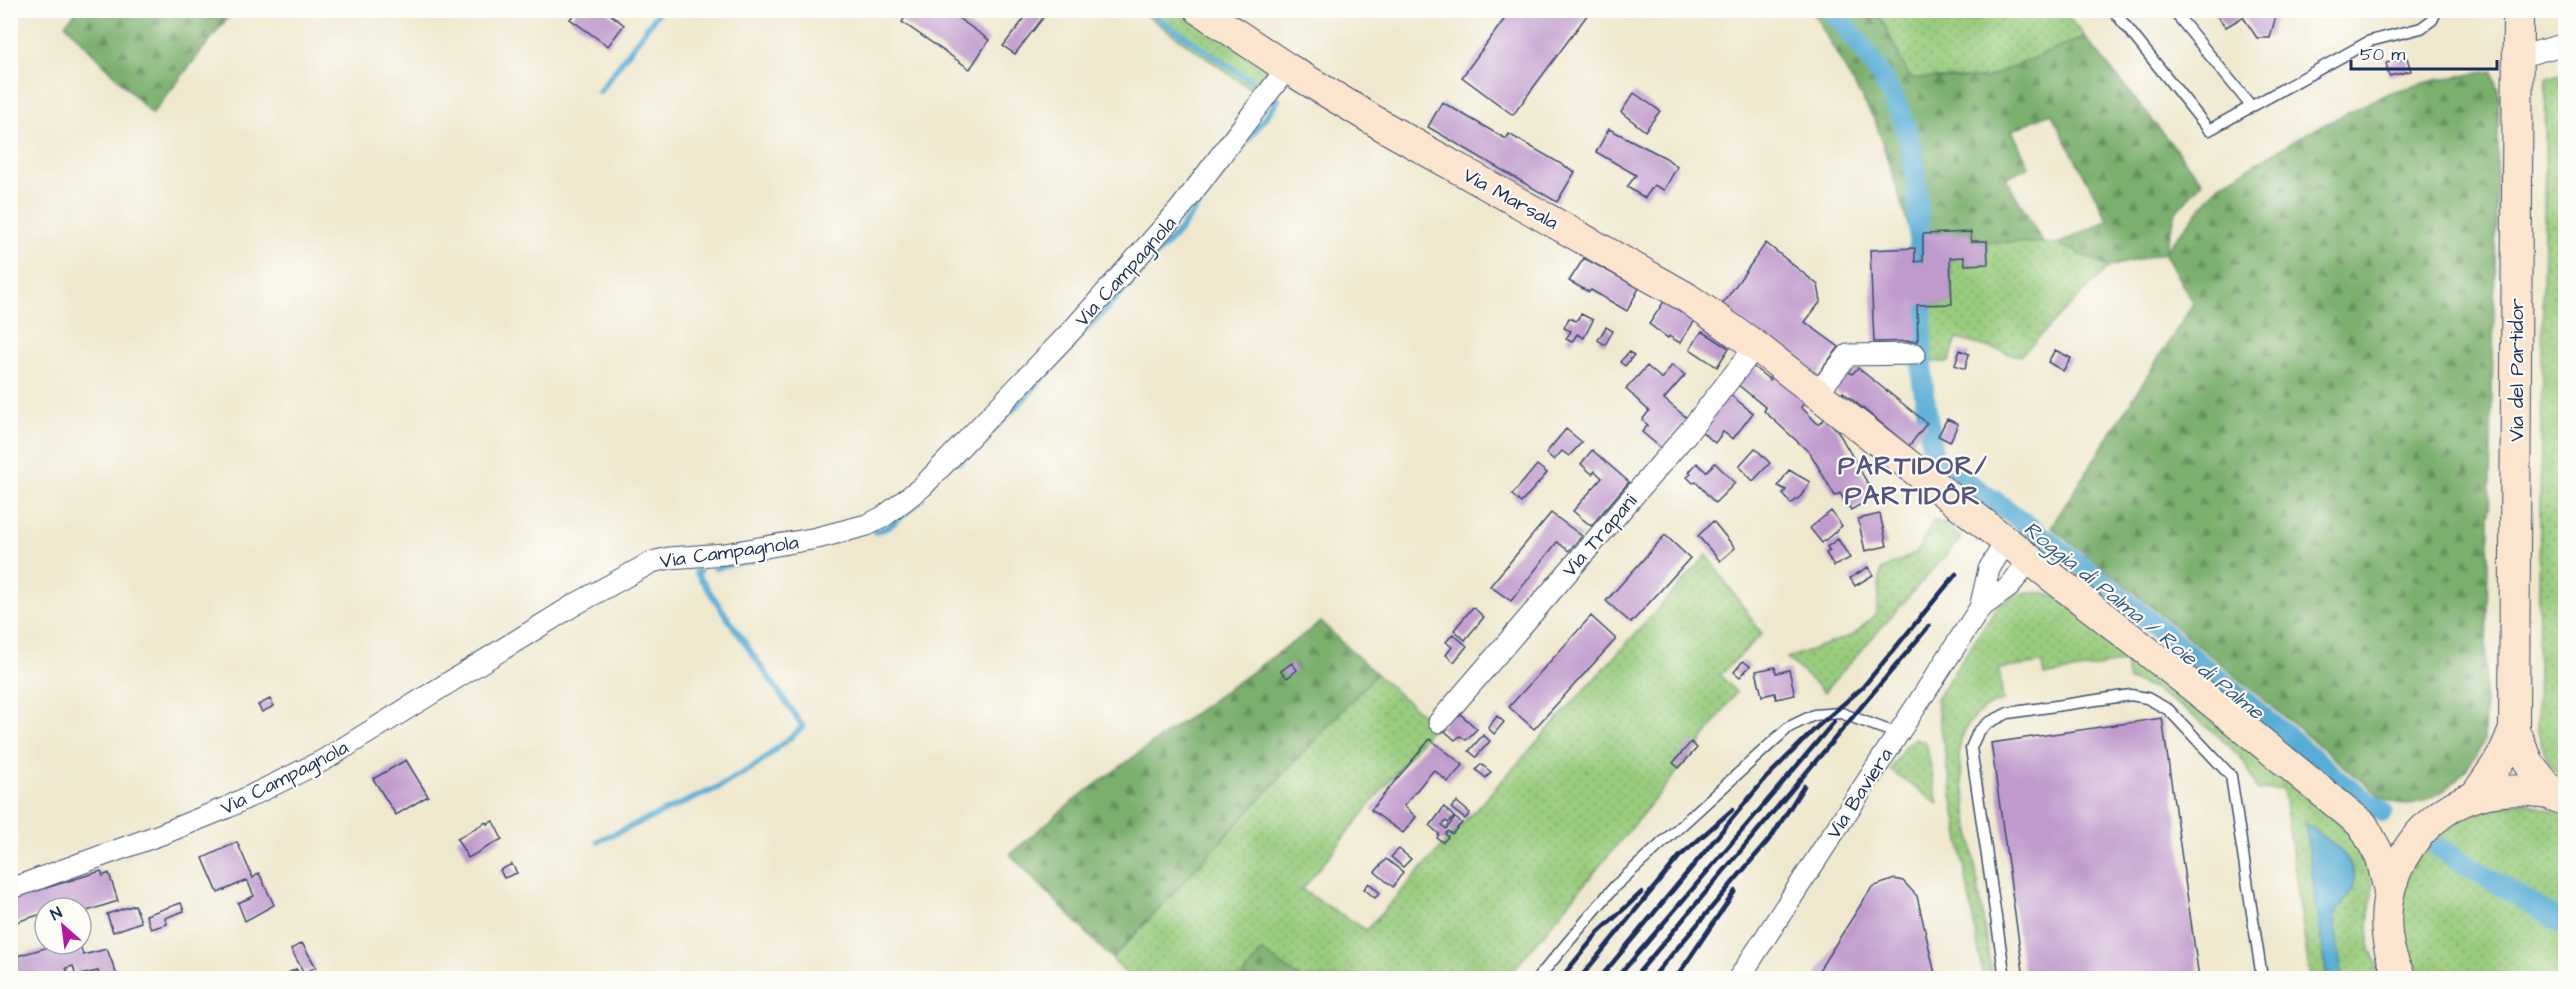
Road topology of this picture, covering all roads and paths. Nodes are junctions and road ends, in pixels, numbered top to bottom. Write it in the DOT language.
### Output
graph roads {
  1 [pos="1200,10"];
  2 [pos="2113,10"];
  3 [pos="2173,10"];
  4 [pos="2437,10"];
  5 [pos="2518,10"];
  6 [pos="2565,44"];
  7 [pos="2518,57"];
  8 [pos="1287,68"];
  9 [pos="2251,106"];
  10 [pos="1756,346"];
  11 [pos="1915,354"];
  12 [pos="1817,393"];
  13 [pos="2006,542"];
  14 [pos="2030,559"];
  15 [pos="1980,608"];
  16 [pos="1439,722"];
  17 [pos="2514,730"];
  18 [pos="1898,734"];
  19 [pos="2475,796"];
  20 [pos="2560,799"];
  21 [pos="2427,824"];
  22 [pos="2363,825"];
  23 [pos="10,890"];
  24 [pos="2389,891"];
  25 [pos="1538,978"];
  26 [pos="1739,978"];
  27 [pos="2005,978"];
  28 [pos="2262,978"];
  29 [pos="2402,978"];
  1 -- 8 [label="street, Via Marsala"];
  2 -- 9 [label="lane"];
  3 -- 9 [label="lane"];
  4 -- 9 [label="lane"];
  5 -- 7 [label="street, Via del Partidor"];
  6 -- 7 [label="street"];
  7 -- 17 [label="street, Via del Partidor"];
  8 -- 10 [label="street, Via Marsala"];
  8 -- 23 [label="street, Via Campagnola"];
  10 -- 12 [label="street, Via Marsala"];
  10 -- 16 [label="street, Via Trapani"];
  11 -- 12 [label="street"];
  12 -- 13 [label="street, Via Marsala"];
  13 -- 14 [label="street, Via Marsala"];
  13 -- 15 [label="street, Via Baviera"];
  14 -- 15 [label="street, Via Baviera"];
  14 -- 22 [label="street, Via Marsala"];
  15 -- 18 [label="street, Via Baviera"];
  17 -- 19 [label="street, Via del Partidor"];
  17 -- 20 [label="street, Via del Partidor"];
  18 -- 25 [label="lane"];
  18 -- 26 [label="street, Via Baviera"];
  19 -- 20 [label="street"];
  19 -- 21 [label="street"];
  21 -- 22 [label="street"];
  21 -- 24 [label="street"];
  22 -- 24 [label="street"];
  24 -- 29 [label="street"];
  27 -- 28 [label="lane"];
}
